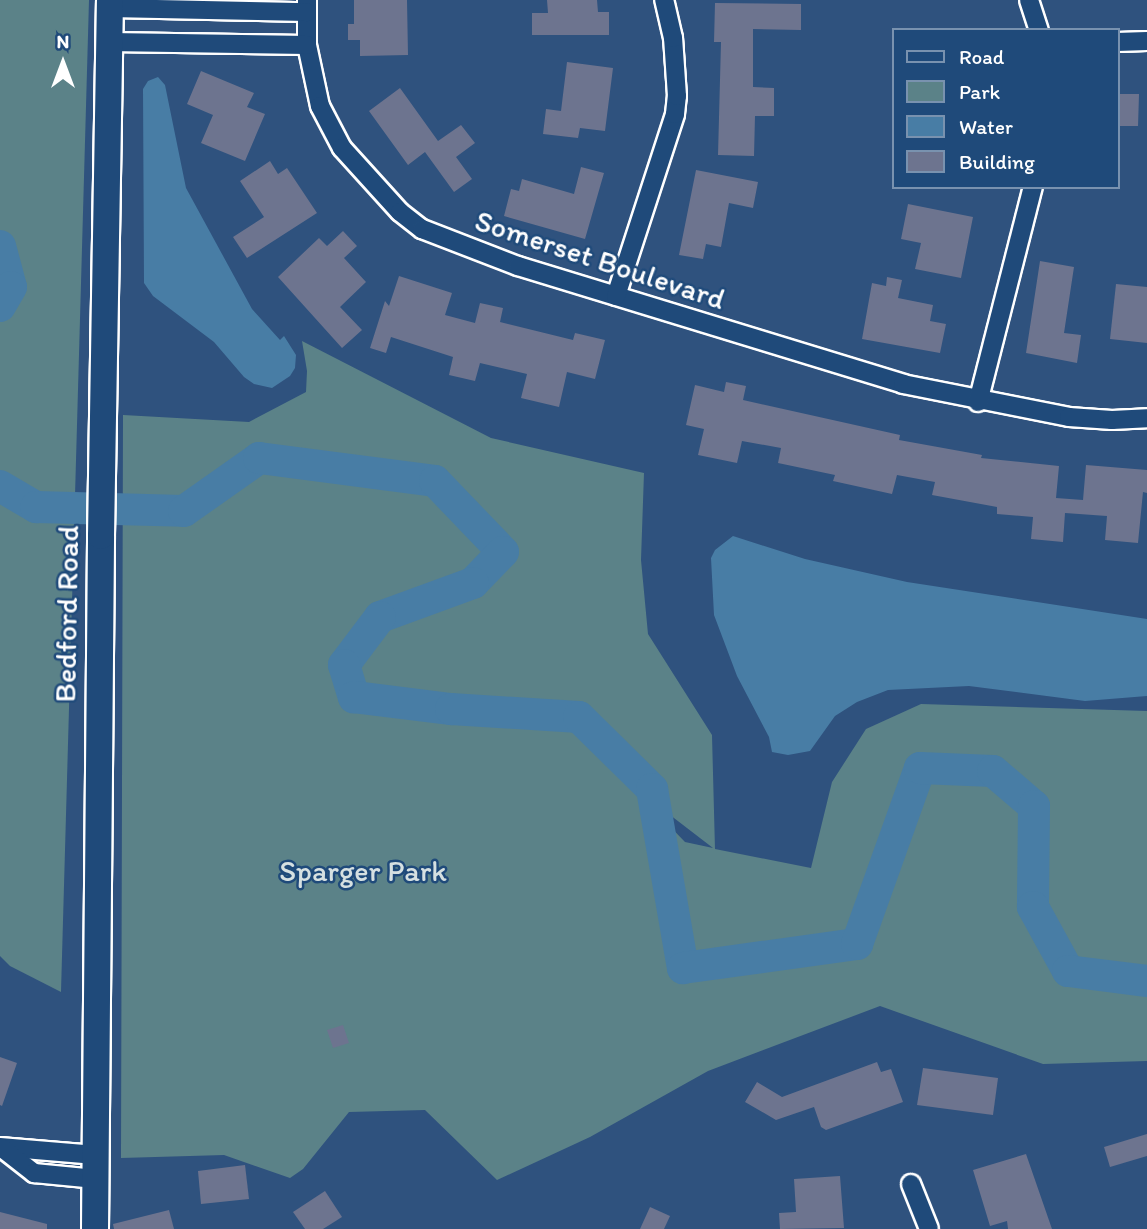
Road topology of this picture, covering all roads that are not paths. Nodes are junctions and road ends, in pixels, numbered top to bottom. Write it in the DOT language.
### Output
graph roads {
  1 [pos="664,0"];
  2 [pos="1029,0"];
  3 [pos="110,4"];
  4 [pos="307,6"];
  5 [pos="1039,28"];
  6 [pos="1147,41"];
  7 [pos="109,42"];
  8 [pos="1119,42"];
  9 [pos="307,45"];
  10 [pos="1032,189"];
  11 [pos="616,296"];
  12 [pos="978,402"];
  13 [pos="1147,418"];
  14 [pos="1,1147"];
  15 [pos="96,1167"];
  16 [pos="911,1184"];
  17 [pos="95,1229"];
  18 [pos="929,1229"];
  1 -- 11 [label="street"];
  2 -- 5 [label="street"];
  3 -- 4 [label="street, Somerset Boulevard"];
  3 -- 7 [label="street, Bedford Road"];
  4 -- 9 [label="street, Somerset Boulevard"];
  6 -- 8 [label="street"];
  7 -- 9 [label="street"];
  7 -- 15 [label="street, Bedford Road"];
  9 -- 11 [label="street, Somerset Boulevard"];
  10 -- 12 [label="street"];
  11 -- 12 [label="street, Somerset Boulevard"];
  12 -- 13 [label="street, Somerset Boulevard"];
  14 -- 15 [label="street"];
  15 -- 17 [label="street, Bedford Road"];
  16 -- 18 [label="street"];
}
